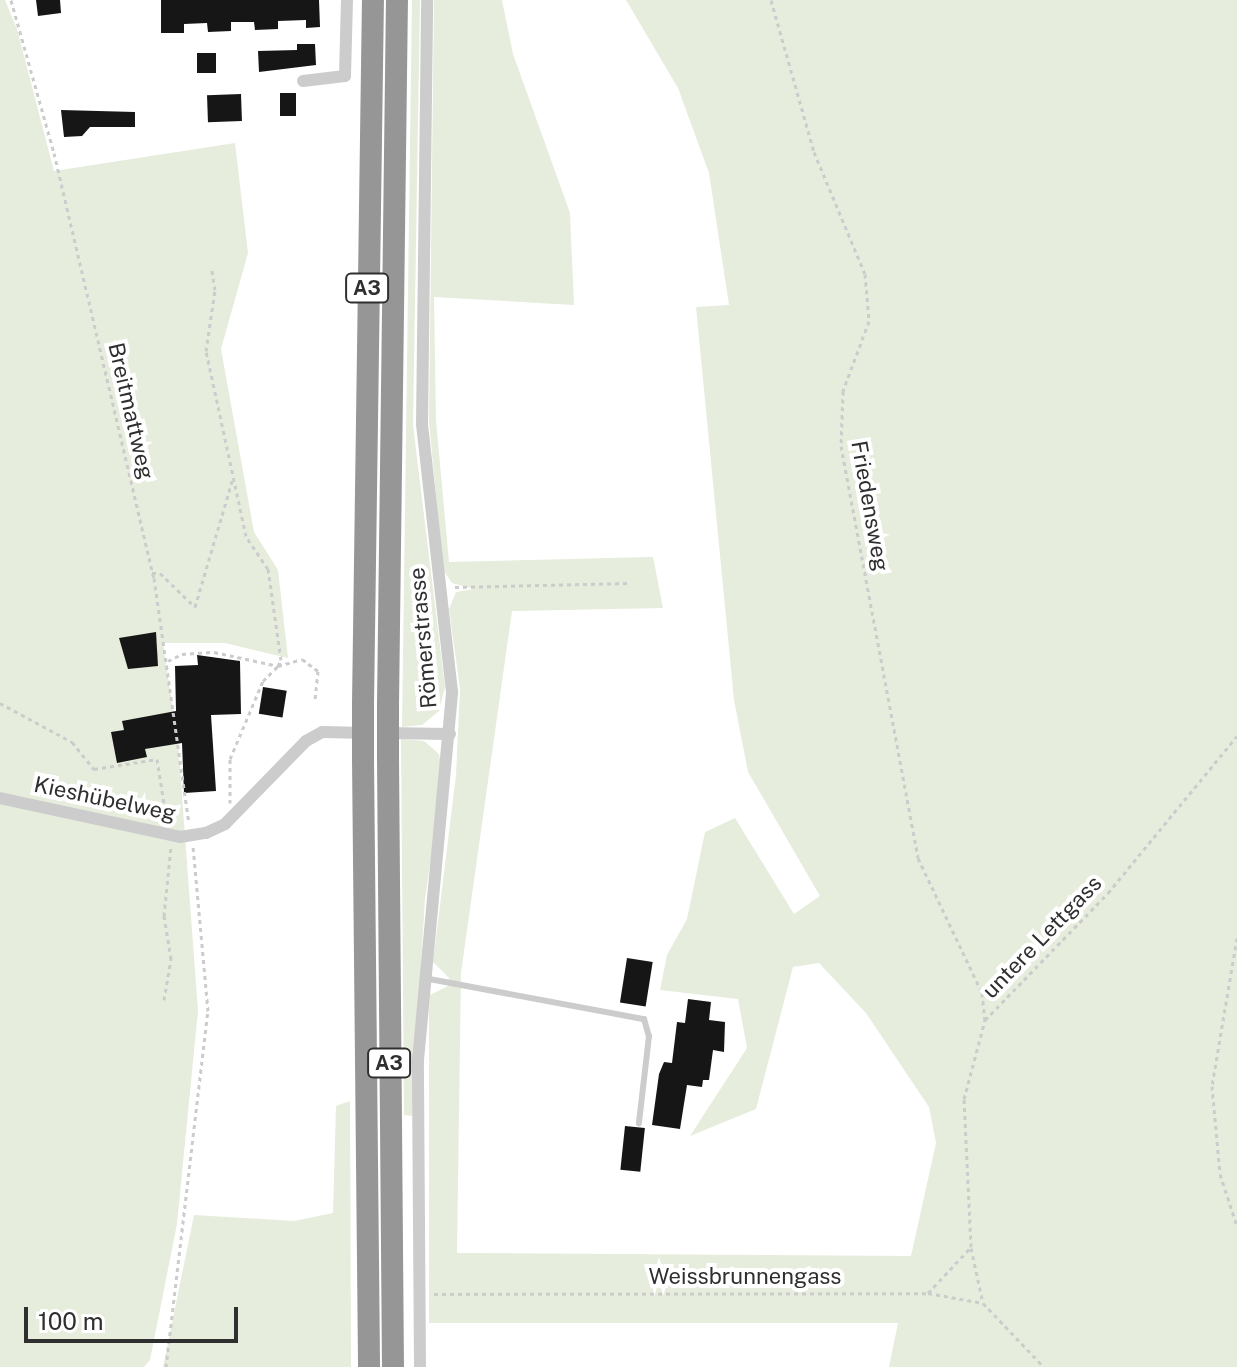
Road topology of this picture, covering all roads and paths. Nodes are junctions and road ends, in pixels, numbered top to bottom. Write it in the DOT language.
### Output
graph roads {
  1 [pos="11,0"];
  2 [pos="347,0"];
  3 [pos="373,0"];
  4 [pos="397,0"];
  5 [pos="427,0"];
  6 [pos="771,0"];
  7 [pos="303,81"];
  8 [pos="212,270"];
  9 [pos="234,477"];
  10 [pos="152,573"];
  11 [pos="630,583"];
  12 [pos="439,588"];
  13 [pos="168,661"];
  14 [pos="278,666"];
  15 [pos="315,701"];
  16 [pos="0,703"];
  17 [pos="450,734"];
  18 [pos="1237,736"];
  19 [pos="0,798"];
  20 [pos="235,813"];
  21 [pos="171,835"];
  22 [pos="191,835"];
  23 [pos="1237,938"];
  24 [pos="424,978"];
  25 [pos="164,1000"];
  26 [pos="985,1020"];
  27 [pos="639,1123"];
  28 [pos="1237,1226"];
  29 [pos="971,1247"];
  30 [pos="928,1293"];
  31 [pos="418,1294"];
  32 [pos="983,1303"];
  33 [pos="166,1367"];
  34 [pos="369,1367"];
  35 [pos="393,1367"];
  36 [pos="420,1367"];
  37 [pos="1044,1367"];
  1 -- 10 [label="path, Breitmattweg"];
  2 -- 7 [label="street"];
  3 -- 34 [label="highway, A3, bridge"];
  4 -- 35 [label="highway, A3, bridge"];
  5 -- 12 [label="street, Römerstrasse"];
  6 -- 26 [label="path, Friedensweg"];
  8 -- 9 [label="path"];
  9 -- 10 [label="path"];
  9 -- 14 [label="path"];
  10 -- 13 [label="path, Breitmattweg"];
  11 -- 12 [label="path"];
  12 -- 17 [label="street, Römerstrasse"];
  13 -- 14 [label="path"];
  13 -- 22 [label="path, Breitmattweg"];
  14 -- 15 [label="path"];
  14 -- 20 [label="path"];
  16 -- 21 [label="path"];
  17 -- 20 [label="street, Kieshübelweg"];
  17 -- 24 [label="street, Römerstrasse"];
  18 -- 26 [label="path, untere Lettgass"];
  19 -- 21 [label="street, Kieshübelweg"];
  20 -- 22 [label="street, Kieshübelweg"];
  21 -- 22 [label="street, Kieshübelweg"];
  21 -- 25 [label="path"];
  22 -- 33 [label="path, Breitmattweg"];
  23 -- 28 [label="path"];
  24 -- 27 [label="lane"];
  24 -- 31 [label="street, Römerstrasse"];
  26 -- 29 [label="path, untere Lettgass"];
  29 -- 30 [label="path"];
  29 -- 32 [label="path, untere Lettgass"];
  30 -- 31 [label="path, Weissbrunnengass"];
  30 -- 32 [label="path, Weissbrunnengass"];
  31 -- 36 [label="street, Römerstrasse"];
  32 -- 37 [label="path"];
}
